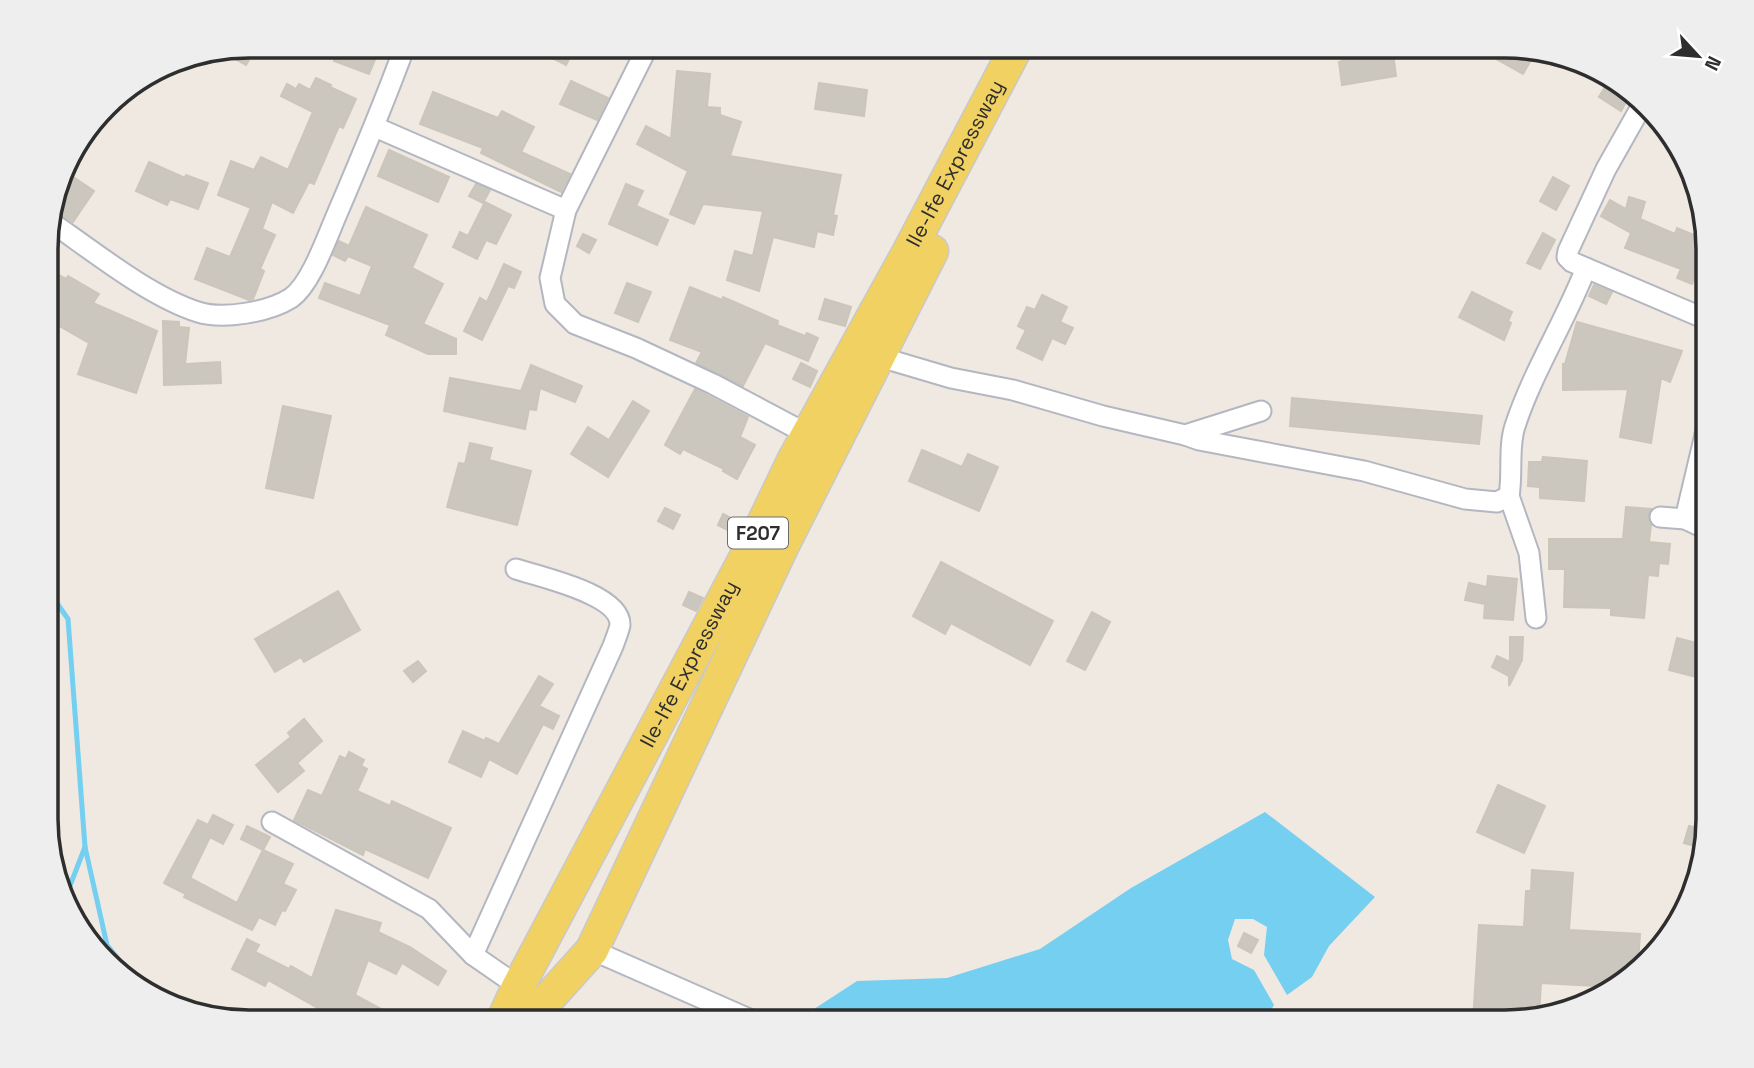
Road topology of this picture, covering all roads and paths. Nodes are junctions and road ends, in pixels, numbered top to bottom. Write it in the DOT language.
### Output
graph roads {
  1 [pos="401,58"];
  2 [pos="642,58"];
  3 [pos="1011,58"];
  4 [pos="1029,58"];
  5 [pos="1638,112"];
  6 [pos="375,127"];
  7 [pos="566,210"];
  8 [pos="59,227"];
  9 [pos="1586,268"];
  10 [pos="1696,315"];
  11 [pos="880,357"];
  12 [pos="1261,411"];
  13 [pos="1185,435"];
  14 [pos="807,457"];
  15 [pos="1696,473"];
  16 [pos="1508,496"];
  17 [pos="1660,517"];
  18 [pos="1685,519"];
  19 [pos="1696,524"];
  20 [pos="771,539"];
  21 [pos="516,569"];
  22 [pos="1536,618"];
  23 [pos="272,822"];
  24 [pos="593,950"];
  25 [pos="473,955"];
  26 [pos="517,987"];
  27 [pos="507,1010"];
  28 [pos="538,1010"];
  29 [pos="542,1010"];
  30 [pos="730,1010"];
  1 -- 6 [label="street"];
  2 -- 7 [label="street"];
  3 -- 14 [label="main road, Ile-Ife Expressway / F207"];
  4 -- 11 [label="main road, Ile-Ife Expressway / F207"];
  5 -- 9 [label="street"];
  6 -- 7 [label="street"];
  6 -- 8 [label="street"];
  7 -- 14 [label="street"];
  9 -- 10 [label="street"];
  9 -- 16 [label="street"];
  11 -- 13 [label="street"];
  11 -- 14 [label="main road, Ile-Ife Expressway / F207"];
  12 -- 13 [label="street"];
  13 -- 16 [label="street"];
  14 -- 20 [label="main road, Ile-Ife Expressway / F207"];
  15 -- 18 [label="street"];
  16 -- 22 [label="street"];
  17 -- 18 [label="street"];
  18 -- 19 [label="street"];
  20 -- 24 [label="main road, Ile-Ife Expressway / F207"];
  20 -- 26 [label="main road, Ile-Ife Expressway / F207"];
  21 -- 25 [label="street"];
  23 -- 25 [label="street"];
  24 -- 29 [label="main road, Ile-Ife Expressway / F207"];
  24 -- 30 [label="street"];
  25 -- 26 [label="street"];
  26 -- 27 [label="main road, Ile-Ife Expressway / F207"];
  26 -- 28 [label="street"];
}
